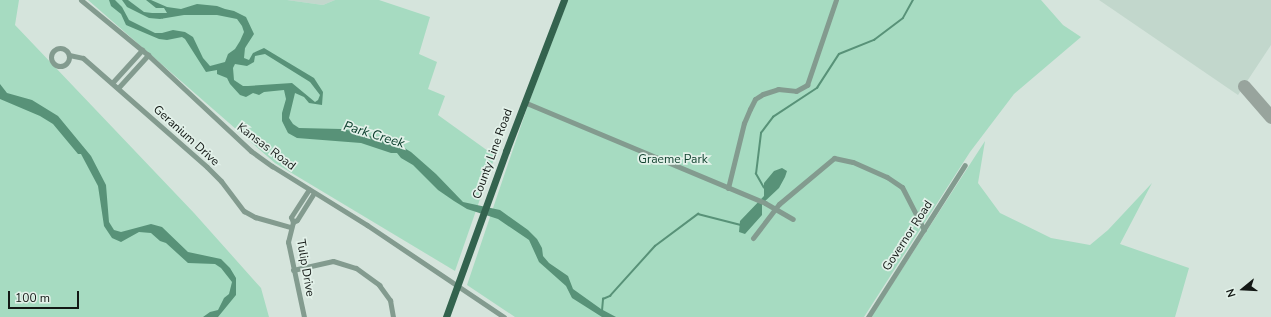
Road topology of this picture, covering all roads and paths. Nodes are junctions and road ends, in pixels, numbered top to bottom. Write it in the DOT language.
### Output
graph roads {
  1 [pos="81,0"];
  2 [pos="564,0"];
  3 [pos="836,0"];
  4 [pos="142,50"];
  5 [pos="69,55"];
  6 [pos="148,55"];
  7 [pos="112,83"];
  8 [pos="118,88"];
  9 [pos="524,102"];
  10 [pos="965,165"];
  11 [pos="728,188"];
  12 [pos="309,189"];
  13 [pos="314,193"];
  14 [pos="775,209"];
  15 [pos="793,219"];
  16 [pos="292,225"];
  17 [pos="924,230"];
  18 [pos="753,238"];
  19 [pos="293,270"];
  20 [pos="457,286"];
  21 [pos="304,317"];
  22 [pos="393,317"];
  23 [pos="446,317"];
  24 [pos="504,317"];
  25 [pos="868,317"];
  1 -- 4 [label="street, Kansas Road"];
  2 -- 9 [label="main road, County Line Road"];
  3 -- 11 [label="street"];
  4 -- 6 [label="street, Kansas Road"];
  4 -- 7 [label="street"];
  5 -- 7 [label="street, Geranium Drive"];
  6 -- 8 [label="street"];
  6 -- 12 [label="street, Kansas Road"];
  7 -- 8 [label="street, Geranium Drive"];
  8 -- 16 [label="street, Geranium Drive"];
  9 -- 11 [label="street"];
  9 -- 20 [label="main road, County Line Road"];
  10 -- 17 [label="street, Governor Road"];
  11 -- 14 [label="street"];
  12 -- 13 [label="street, Kansas Road"];
  12 -- 16 [label="street, Tulip Drive"];
  13 -- 16 [label="street"];
  13 -- 20 [label="street, Kansas Road"];
  14 -- 15 [label="street"];
  14 -- 17 [label="street"];
  14 -- 18 [label="street"];
  16 -- 19 [label="street, Tulip Drive"];
  17 -- 25 [label="street, Governor Road"];
  19 -- 21 [label="street, Tulip Drive"];
  19 -- 22 [label="street"];
  20 -- 23 [label="main road, County Line Road"];
  20 -- 24 [label="street, Kansas Road"];
}
